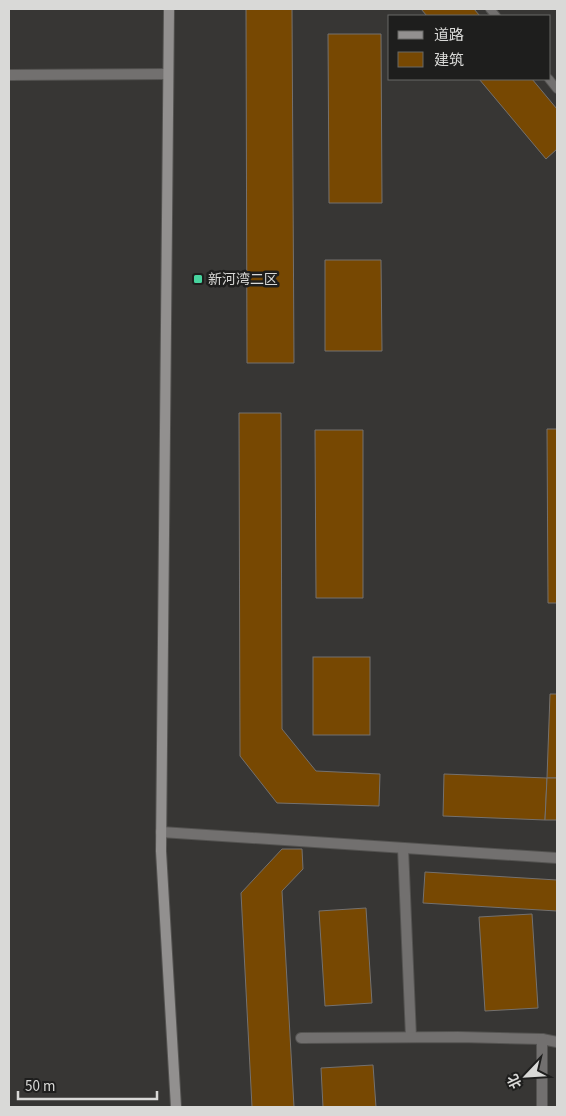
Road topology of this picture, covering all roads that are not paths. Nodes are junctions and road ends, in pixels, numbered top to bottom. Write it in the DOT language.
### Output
graph roads {
  1 [pos="169,9"];
  2 [pos="168,74"];
  3 [pos="9,75"];
  4 [pos="161,832"];
  5 [pos="403,848"];
  6 [pos="557,858"];
  7 [pos="411,1037"];
  8 [pos="301,1038"];
  9 [pos="542,1039"];
  10 [pos="557,1042"];
  11 [pos="176,1107"];
  12 [pos="542,1107"];
  1 -- 2 [label="main road"];
  2 -- 3 [label="street"];
  2 -- 4 [label="main road"];
  4 -- 5 [label="street"];
  4 -- 11 [label="main road"];
  5 -- 6 [label="street"];
  5 -- 7 [label="street"];
  7 -- 8 [label="street"];
  7 -- 9 [label="street"];
  9 -- 10 [label="street"];
  9 -- 12 [label="street"];
}
